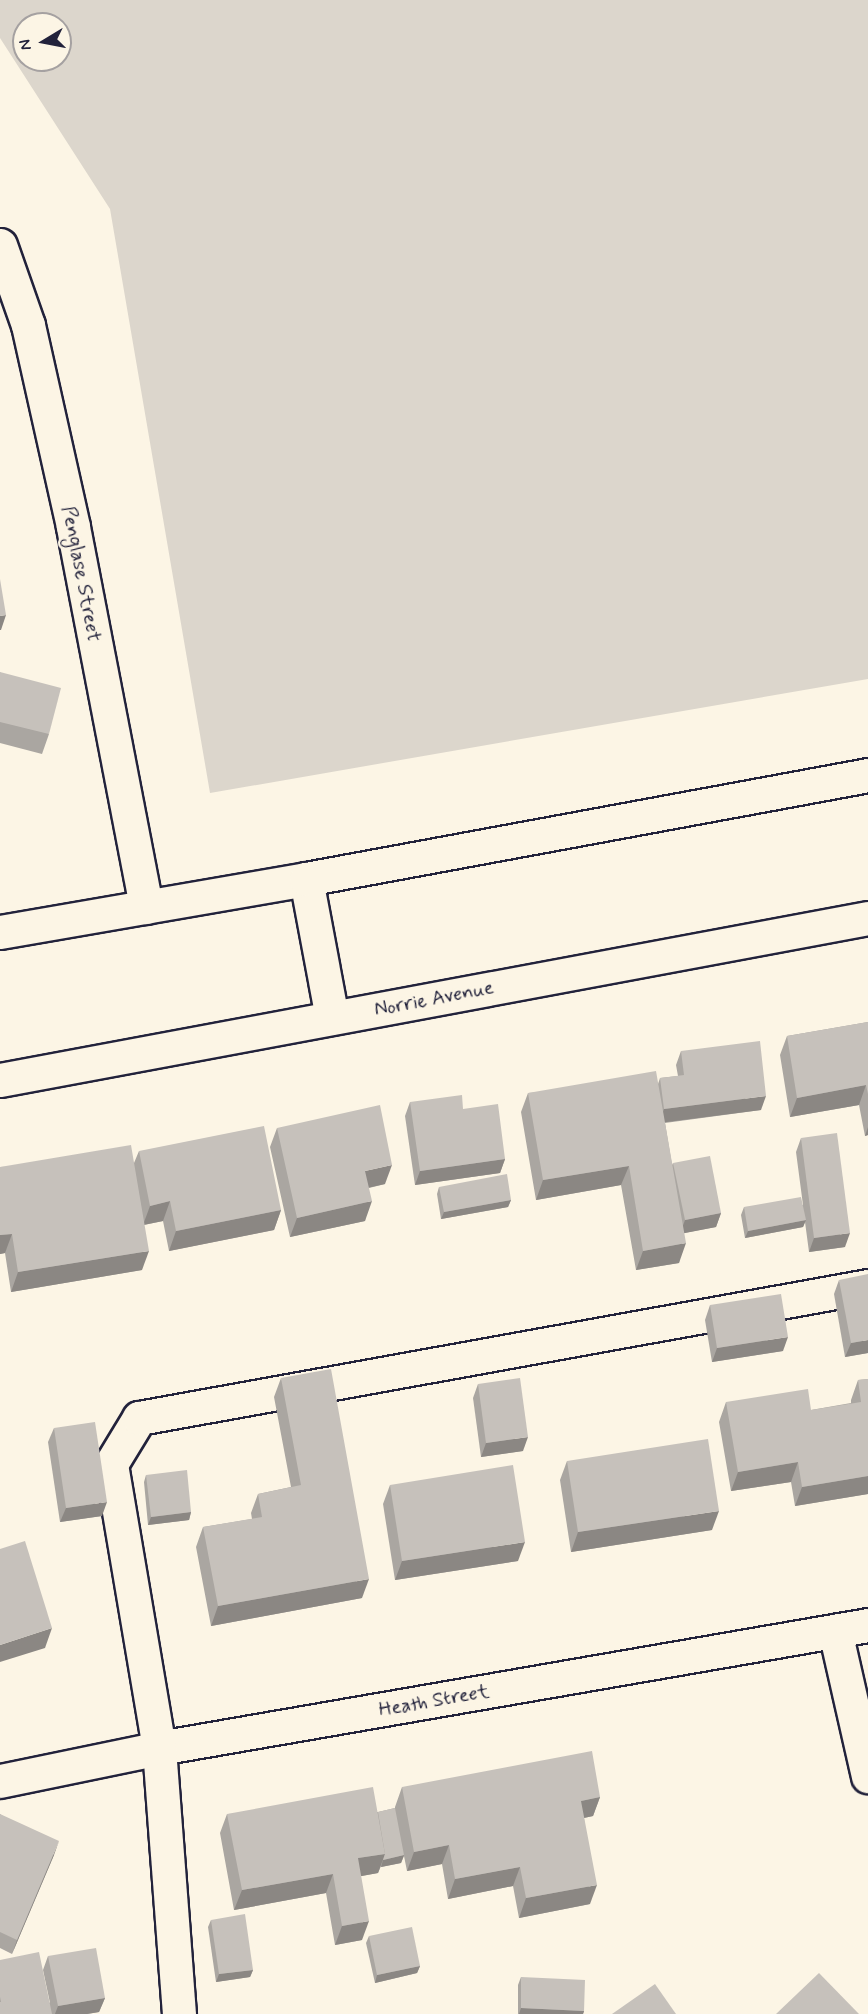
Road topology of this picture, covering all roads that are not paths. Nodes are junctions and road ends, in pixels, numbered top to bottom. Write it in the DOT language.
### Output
graph roads {
  1 [pos="0,244"];
  2 [pos="868,775"];
  3 [pos="306,879"];
  4 [pos="146,907"];
  5 [pos="868,918"];
  6 [pos="0,932"];
  7 [pos="332,1018"];
  8 [pos="0,1080"];
  9 [pos="868,1286"];
  10 [pos="868,1625"];
  11 [pos="835,1631"];
  12 [pos="159,1748"];
  13 [pos="868,1776"];
  14 [pos="0,1781"];
  15 [pos="179,2014"];
  1 -- 4 [label="main road, Penglase Street"];
  2 -- 3 [label="main road"];
  3 -- 4 [label="main road"];
  3 -- 7 [label="main road"];
  4 -- 6 [label="main road"];
  5 -- 7 [label="main road, Norrie Avenue"];
  7 -- 8 [label="main road, Norrie Avenue"];
  9 -- 12 [label="main road"];
  10 -- 11 [label="main road, Heath Street"];
  11 -- 12 [label="main road, Heath Street"];
  11 -- 13 [label="main road"];
  12 -- 14 [label="main road, Heath Street"];
  12 -- 15 [label="main road"];
}
